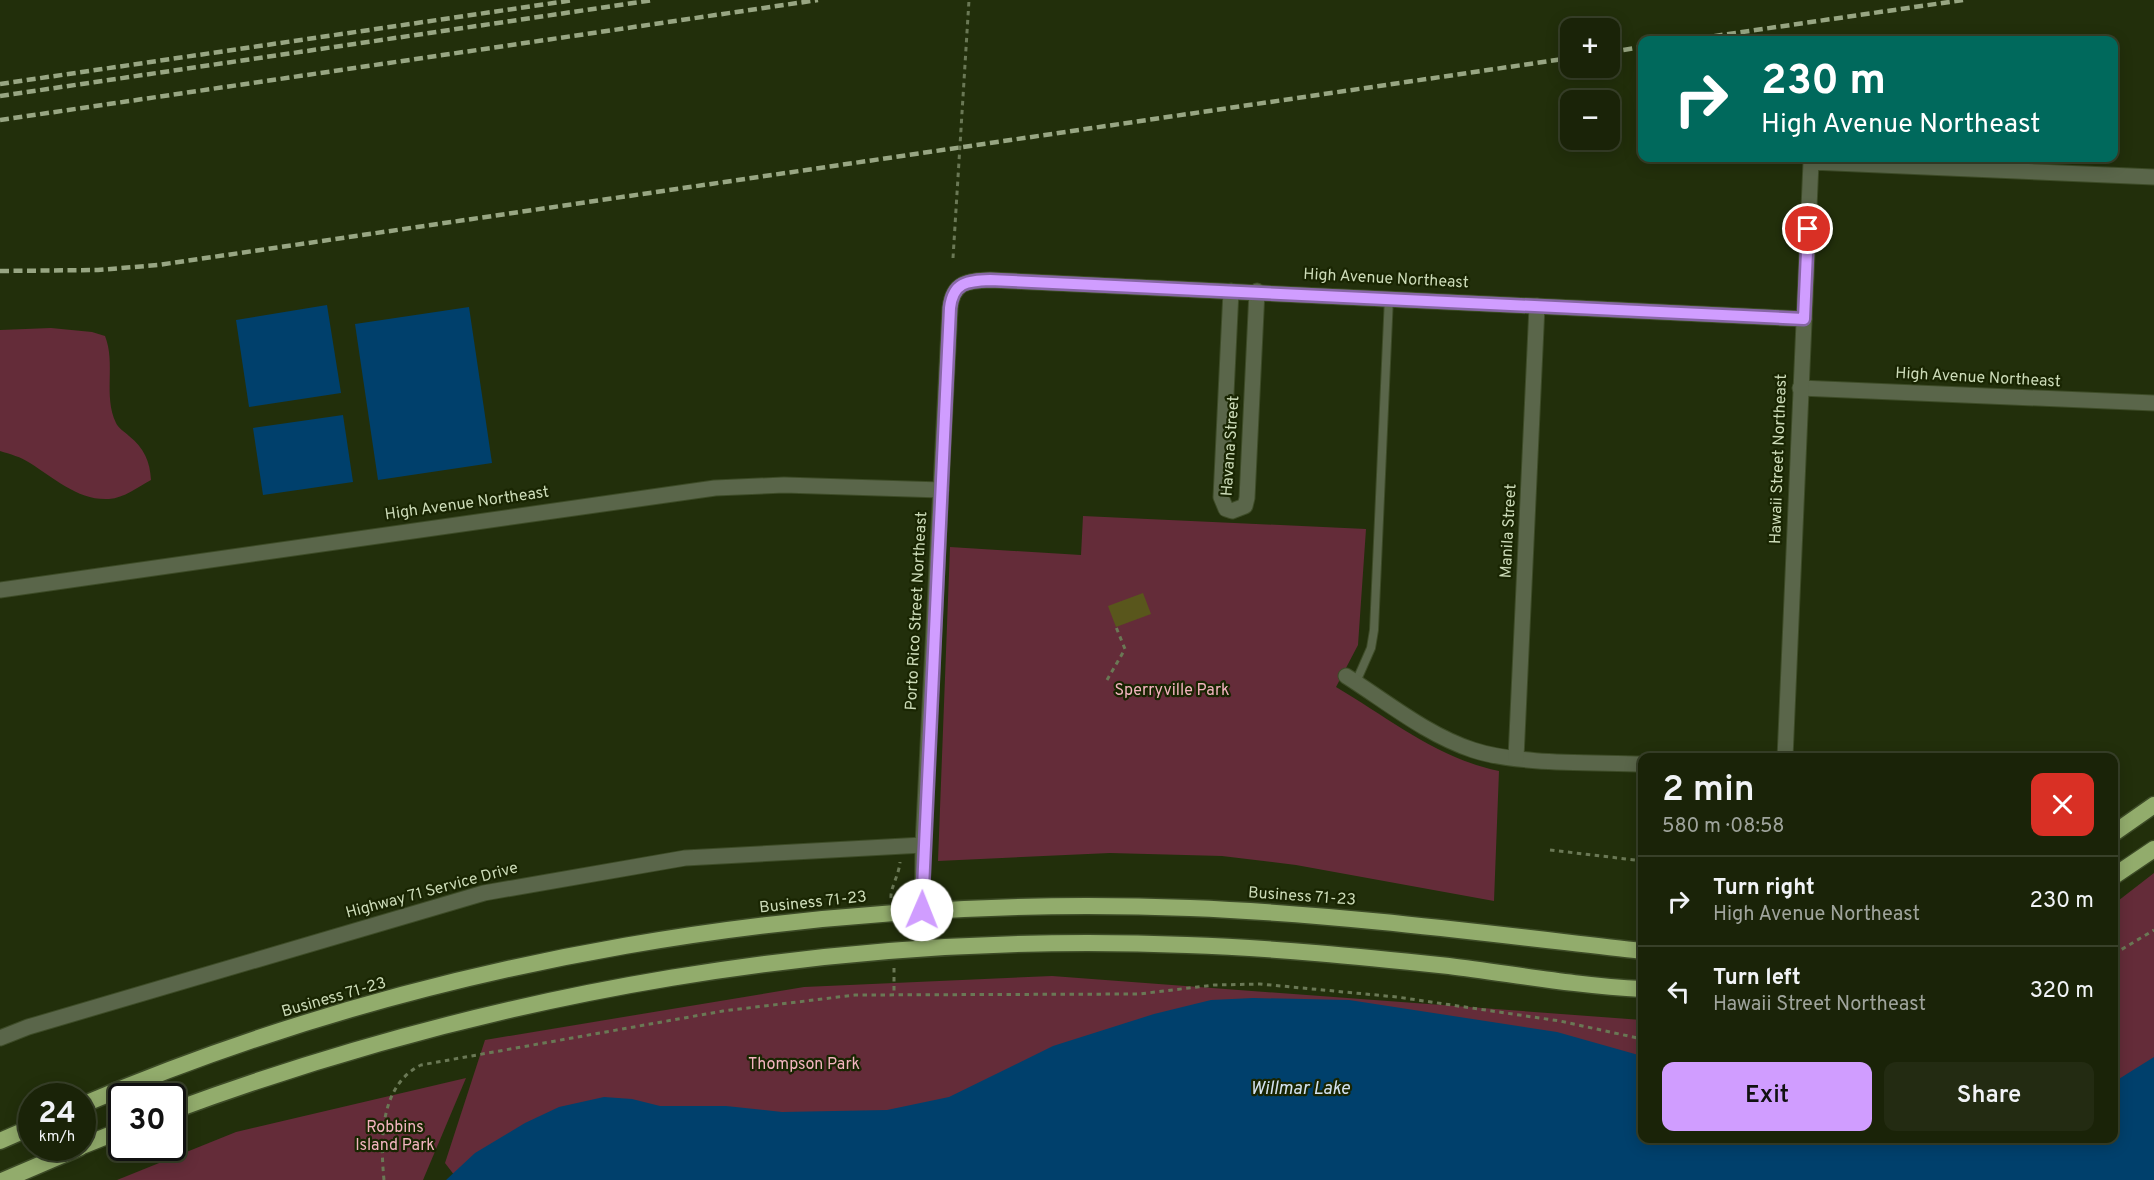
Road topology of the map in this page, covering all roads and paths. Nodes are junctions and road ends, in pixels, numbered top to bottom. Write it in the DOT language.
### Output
graph roads {
  1 [pos="969,0"];
  2 [pos="2154,177"];
  3 [pos="953,258"];
  4 [pos="966,281"];
  5 [pos="1231,291"];
  6 [pos="1257,291"];
  7 [pos="1389,297"];
  8 [pos="1537,306"];
  9 [pos="1804,319"];
  10 [pos="1800,388"];
  11 [pos="2154,403"];
  12 [pos="941,490"];
  13 [pos="0,590"];
  14 [pos="1116,627"];
  15 [pos="1351,679"];
  16 [pos="1107,680"];
  17 [pos="1785,753"];
  18 [pos="1516,758"];
  19 [pos="1638,764"];
  20 [pos="2154,805"];
  21 [pos="2118,830"];
  22 [pos="923,844"];
  23 [pos="2154,849"];
  24 [pos="1550,850"];
  25 [pos="1635,860"];
  26 [pos="2118,873"];
  27 [pos="922,910"];
  28 [pos="2154,930"];
  29 [pos="922,948"];
  30 [pos="1638,951"];
  31 [pos="2118,952"];
  32 [pos="1638,989"];
  33 [pos="0,1038"];
  34 [pos="1638,1038"];
  35 [pos="96,1100"];
  36 [pos="186,1106"];
  37 [pos="18,1133"];
  38 [pos="0,1141"];
  39 [pos="48,1161"];
  40 [pos="4,1180"];
  41 [pos="384,1180"];
  1 -- 3 [label="path, bridge"];
  2 -- 9 [label="street, Hawaii Street Northeast"];
  4 -- 5 [label="street, High Avenue Northeast"];
  4 -- 12 [label="street, Porto Rico Street Northeast"];
  5 -- 6 [label="street, High Avenue Northeast"];
  5 -- 6 [label="street, Havana Street"];
  6 -- 7 [label="street, High Avenue Northeast"];
  7 -- 8 [label="street, High Avenue Northeast"];
  7 -- 15 [label="lane"];
  8 -- 9 [label="street, High Avenue Northeast"];
  8 -- 18 [label="street, Manila Street"];
  9 -- 10 [label="street, Hawaii Street Northeast"];
  10 -- 11 [label="street, High Avenue Northeast"];
  10 -- 17 [label="street, Hawaii Street Northeast"];
  12 -- 13 [label="street, High Avenue Northeast"];
  12 -- 22 [label="street, Porto Rico Street Northeast"];
  14 -- 16 [label="path"];
  15 -- 18 [label="street"];
  18 -- 19 [label="street"];
  20 -- 21 [label="highway"];
  22 -- 27 [label="street, Porto Rico Street Northeast"];
  22 -- 33 [label="street, Highway 71 Service Drive"];
  23 -- 26 [label="highway"];
  24 -- 25 [label="path"];
  27 -- 29 [label="street, Porto Rico Street Northeast"];
  27 -- 30 [label="highway, Business 71-23"];
  27 -- 35 [label="highway, Business 71-23"];
  28 -- 31 [label="path"];
  29 -- 32 [label="highway"];
  29 -- 36 [label="highway"];
  34 -- 41 [label="path"];
  37 -- 38 [label="highway"];
  39 -- 40 [label="highway"];
}
